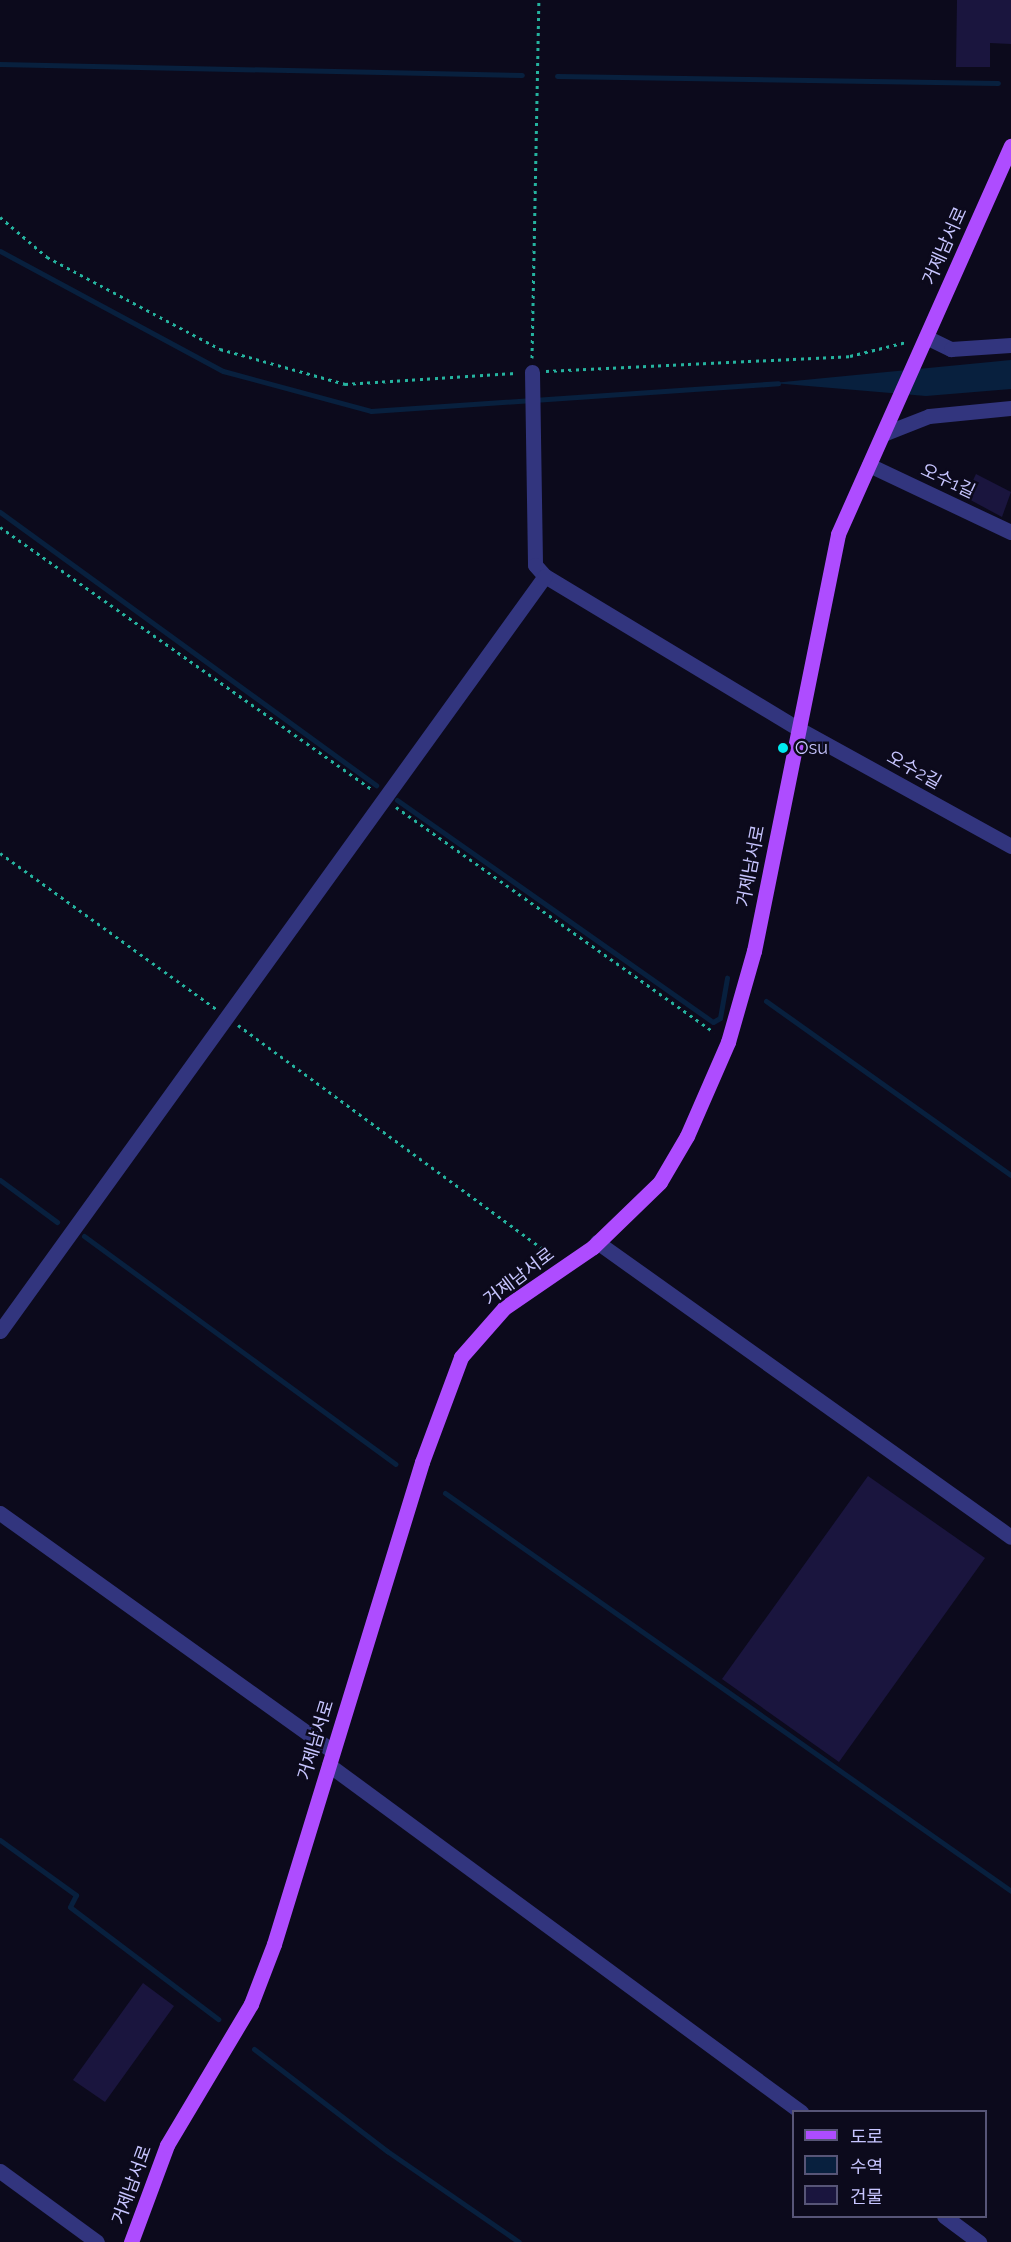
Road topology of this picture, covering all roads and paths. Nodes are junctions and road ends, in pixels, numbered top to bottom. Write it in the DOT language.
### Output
graph roads {
  1 [pos="539,0"];
  2 [pos="1011,146"];
  3 [pos="0,217"];
  4 [pos="2,222"];
  5 [pos="0,227"];
  6 [pos="926,337"];
  7 [pos="1011,345"];
  8 [pos="532,372"];
  9 [pos="1011,408"];
  10 [pos="886,427"];
  11 [pos="869,465"];
  12 [pos="0,527"];
  13 [pos="1011,532"];
  14 [pos="545,576"];
  15 [pos="799,729"];
  16 [pos="383,798"];
  17 [pos="1011,846"];
  18 [pos="0,853"];
  19 [pos="226,1017"];
  20 [pos="728,1042"];
  21 [pos="597,1242"];
  22 [pos="566,1266"];
  23 [pos="0,1331"];
  24 [pos="0,1513"];
  25 [pos="1011,1537"];
  26 [pos="331,1758"];
  27 [pos="798,2110"];
  28 [pos="0,2171"];
  29 [pos="945,2218"];
  30 [pos="97,2242"];
  31 [pos="132,2242"];
  32 [pos="979,2242"];
  1 -- 8 [label="path"];
  2 -- 6 [label="main road, 거제남서로"];
  3 -- 4 [label="path"];
  4 -- 5 [label="path"];
  4 -- 8 [label="path"];
  6 -- 7 [label="street"];
  6 -- 8 [label="path"];
  6 -- 10 [label="main road, 거제남서로"];
  8 -- 14 [label="street"];
  9 -- 10 [label="street"];
  10 -- 11 [label="main road, 거제남서로"];
  11 -- 13 [label="street, 오수1길"];
  11 -- 15 [label="main road, 거제남서로"];
  12 -- 16 [label="path"];
  14 -- 15 [label="street, 오수2길"];
  14 -- 16 [label="street"];
  15 -- 17 [label="street, 오수2길"];
  15 -- 20 [label="main road, 거제남서로"];
  16 -- 19 [label="street"];
  16 -- 20 [label="path"];
  18 -- 19 [label="path"];
  19 -- 22 [label="path"];
  19 -- 23 [label="street"];
  20 -- 21 [label="main road, 거제남서로"];
  21 -- 22 [label="main road, 거제남서로"];
  21 -- 25 [label="street"];
  22 -- 26 [label="main road, 거제남서로"];
  24 -- 26 [label="street"];
  26 -- 27 [label="street"];
  26 -- 31 [label="main road, 거제남서로"];
  28 -- 30 [label="street"];
  29 -- 32 [label="street"];
}
